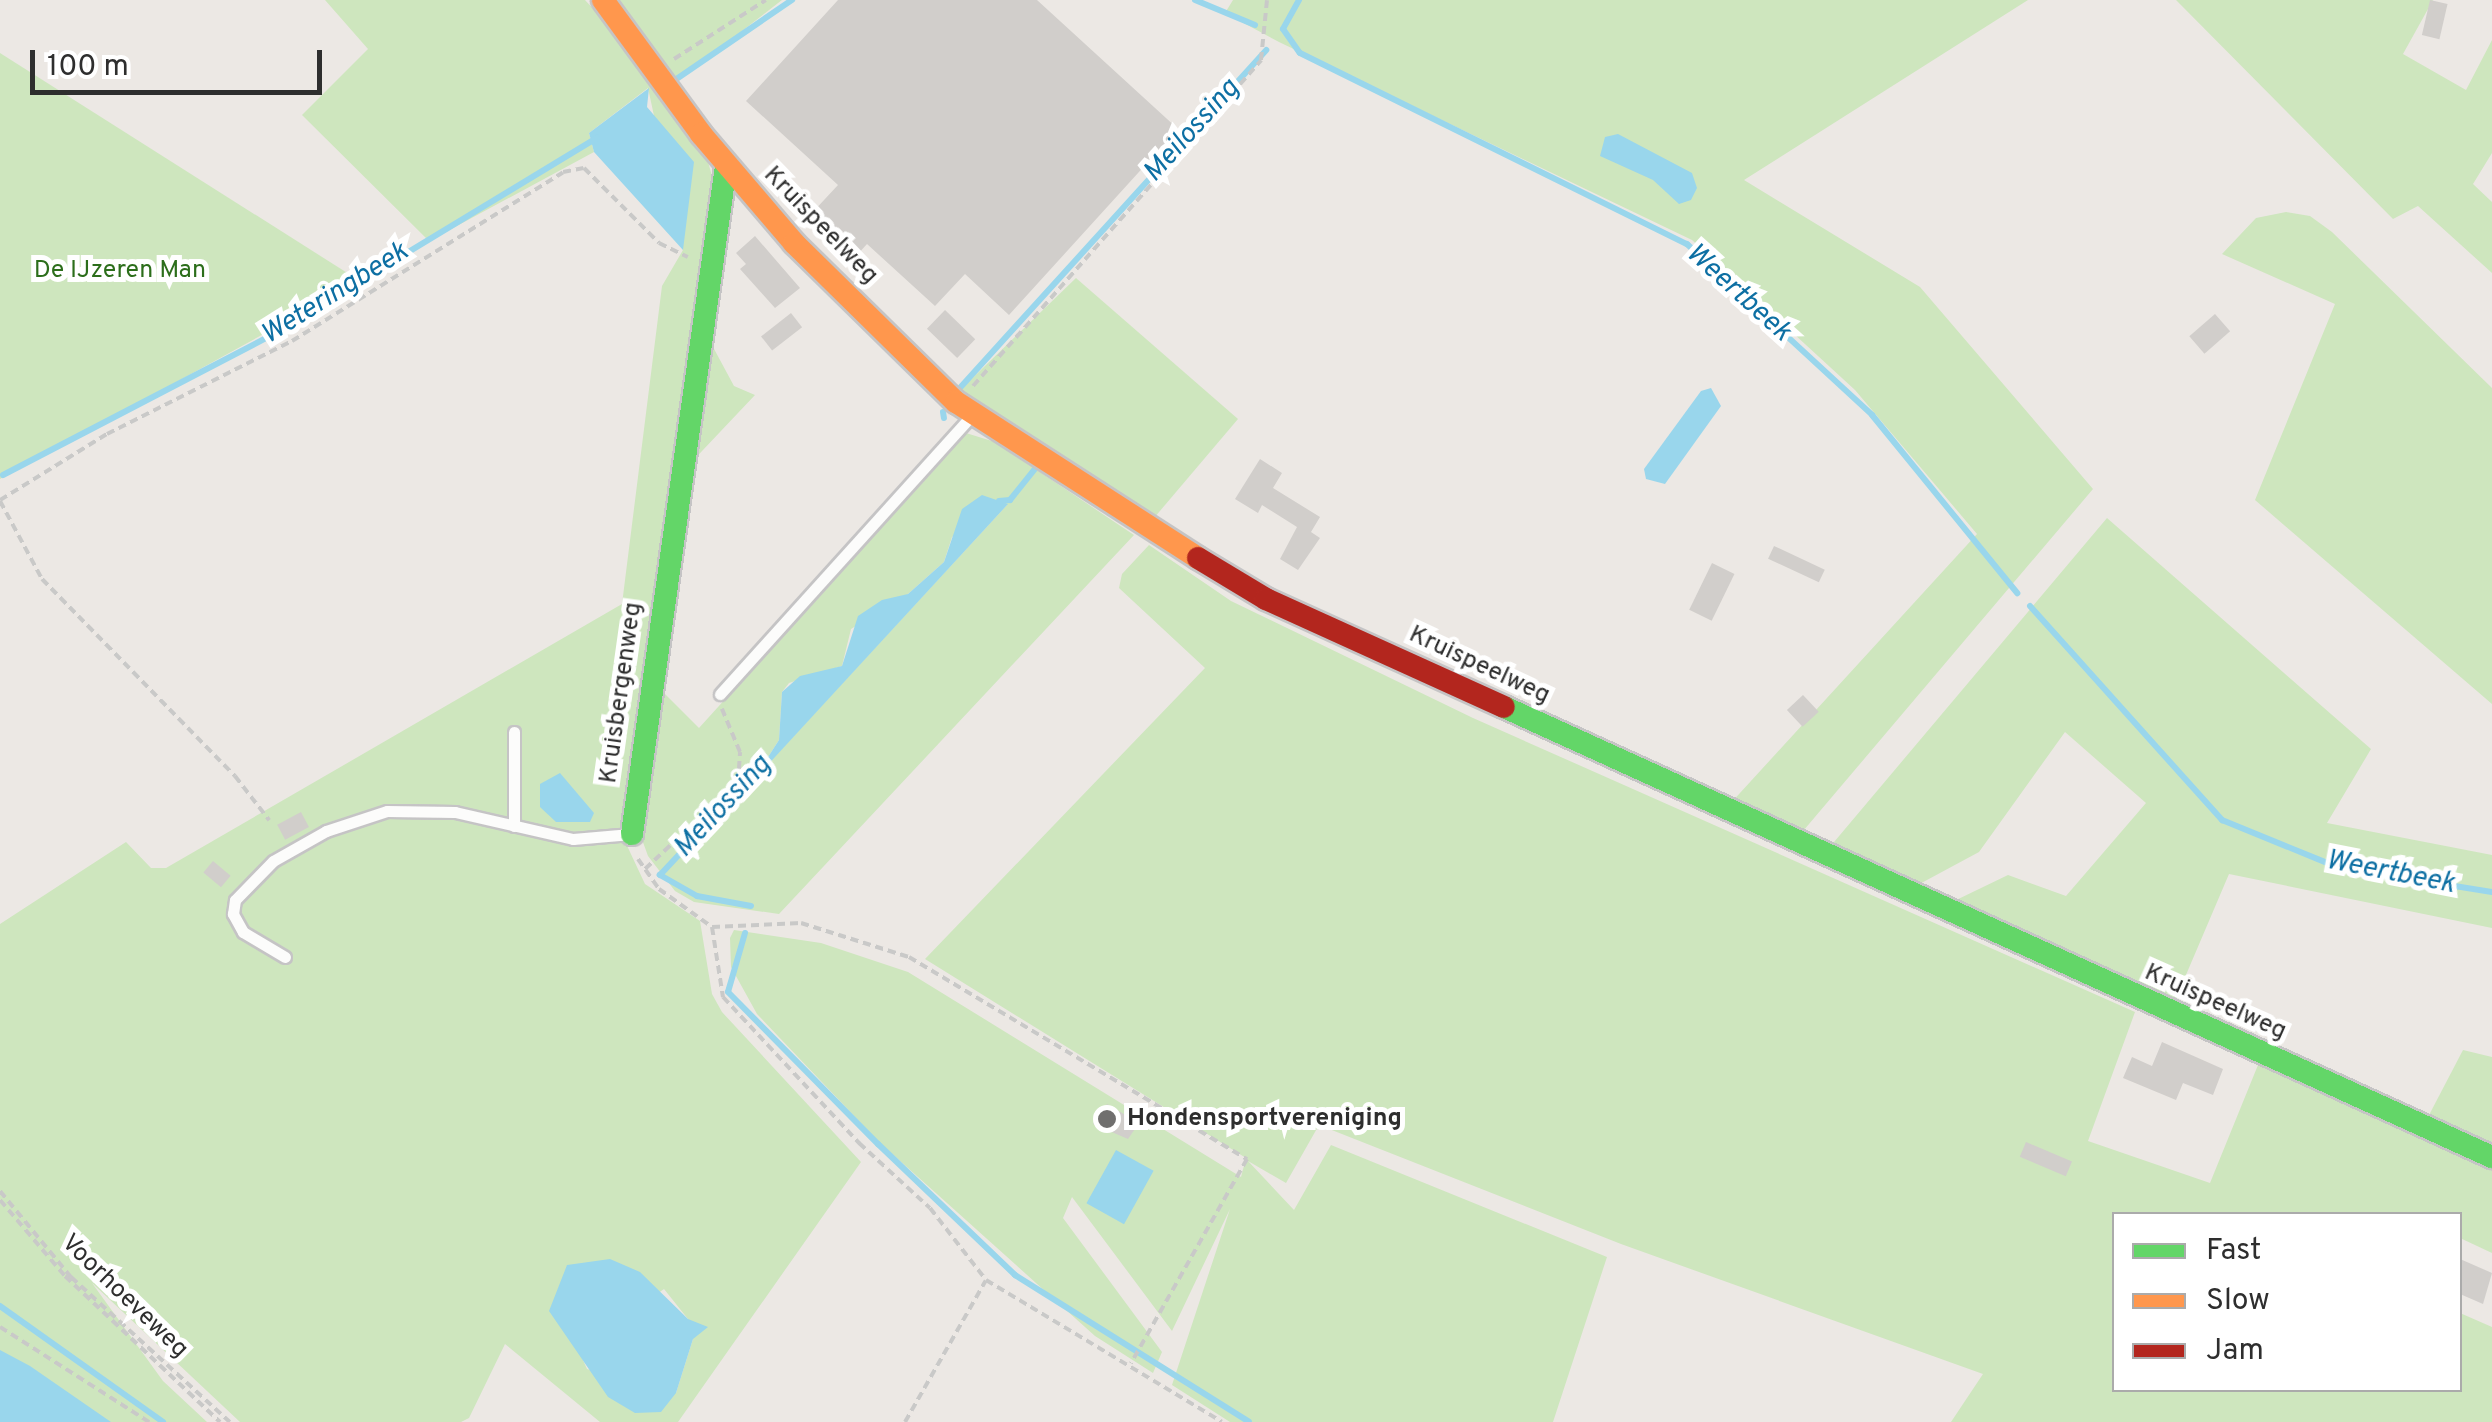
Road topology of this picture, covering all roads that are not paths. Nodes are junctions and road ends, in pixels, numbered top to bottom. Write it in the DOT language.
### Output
graph roads {
  1 [pos="603,0"];
  2 [pos="726,166"];
  3 [pos="966,407"];
  4 [pos="720,694"];
  5 [pos="514,732"];
  6 [pos="514,826"];
  7 [pos="632,834"];
  8 [pos="285,957"];
  9 [pos="2492,1156"];
  1 -- 2 [label="street, Kruispeelweg"];
  2 -- 3 [label="street, Kruispeelweg"];
  2 -- 7 [label="street, Kruisbergenweg"];
  3 -- 4 [label="lane"];
  3 -- 9 [label="street, Kruispeelweg"];
  5 -- 6 [label="lane"];
  6 -- 7 [label="lane"];
  6 -- 8 [label="lane"];
}
